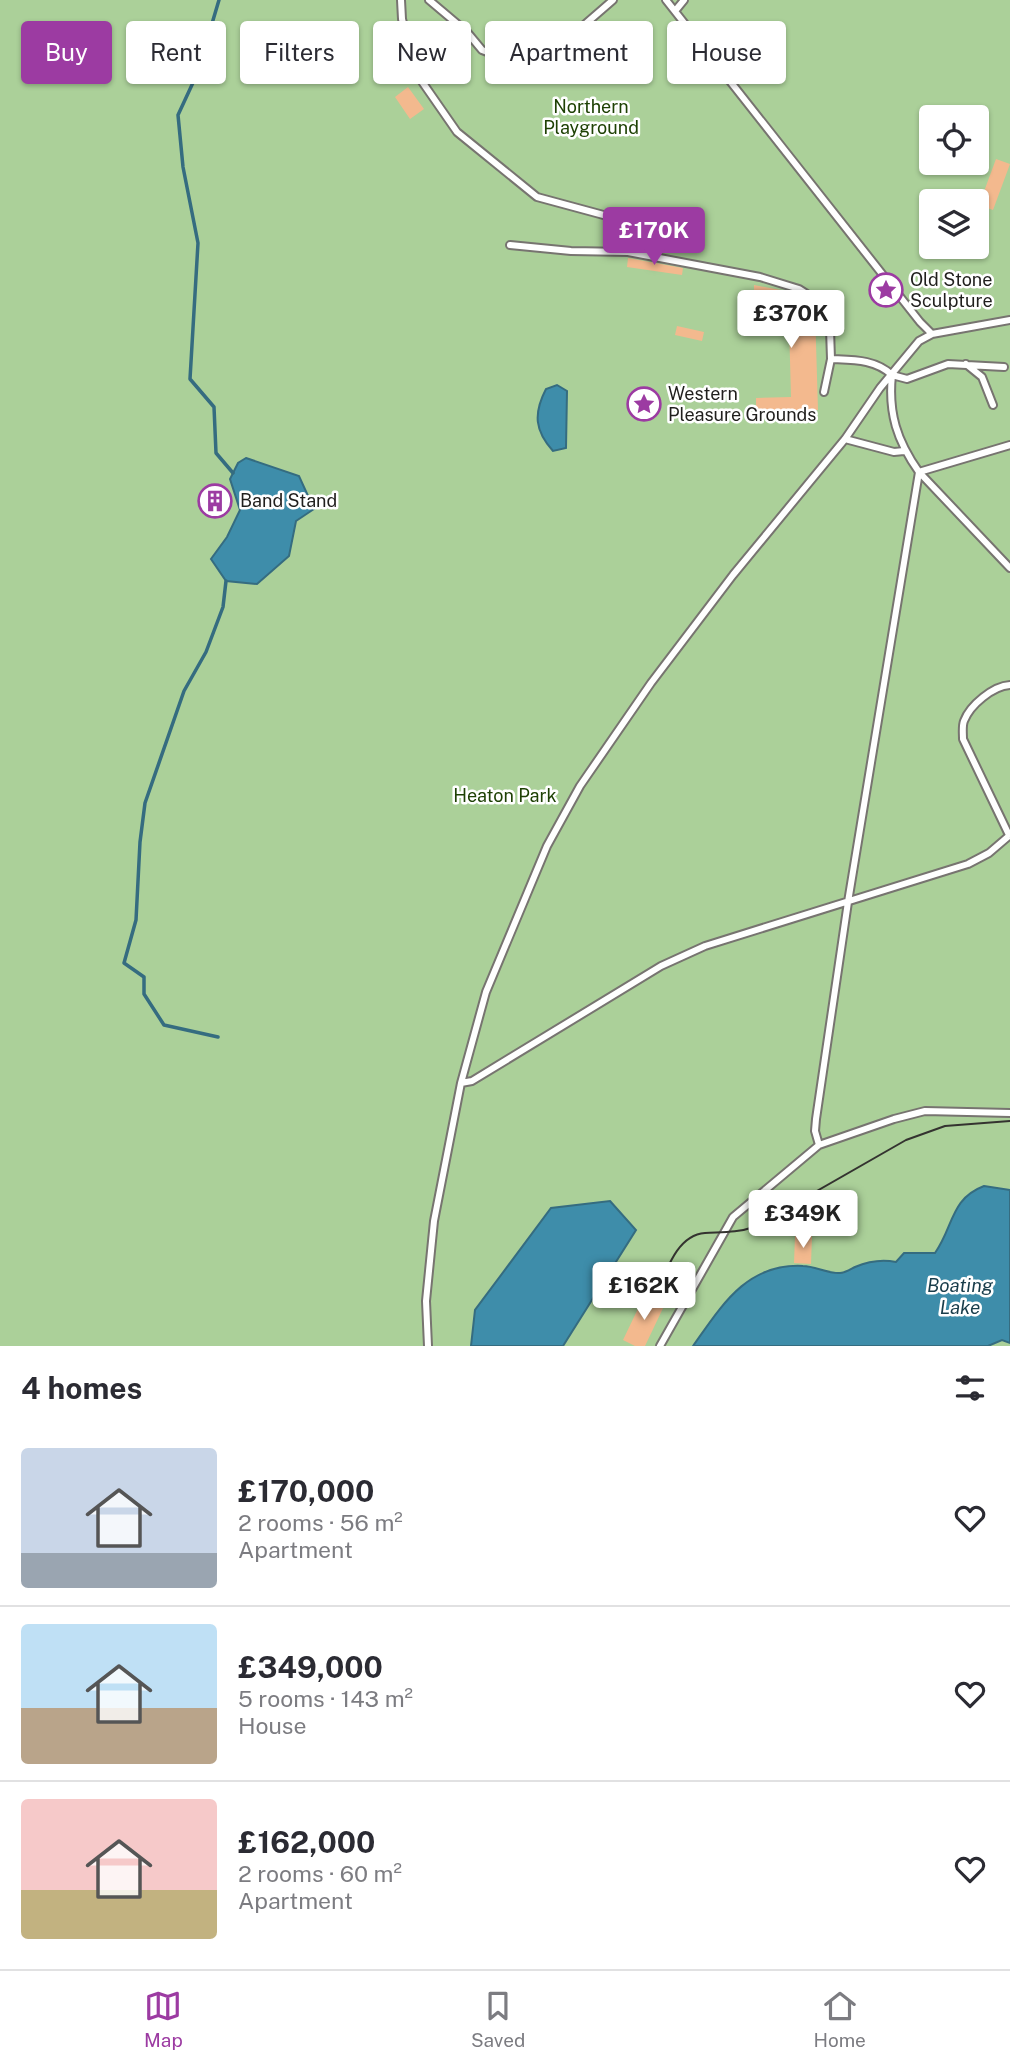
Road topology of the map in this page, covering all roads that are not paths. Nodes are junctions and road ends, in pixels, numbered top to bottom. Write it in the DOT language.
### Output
graph roads {
  1 [pos="401,0"];
  2 [pos="429,0"];
  3 [pos="613,0"];
  4 [pos="666,0"];
  5 [pos="684,0"];
  6 [pos="675,11"];
  7 [pos="510,244"];
  8 [pos="628,252"];
  9 [pos="1010,320"];
  10 [pos="932,334"];
  11 [pos="831,359"];
  12 [pos="966,363"];
  13 [pos="1004,367"];
  14 [pos="892,375"];
  15 [pos="824,392"];
  16 [pos="993,405"];
  17 [pos="845,439"];
  18 [pos="1010,445"];
  19 [pos="904,451"];
  20 [pos="919,472"];
  21 [pos="1010,568"];
  22 [pos="1010,685"];
  23 [pos="1010,835"];
  24 [pos="848,902"];
  25 [pos="461,1083"];
  26 [pos="1010,1113"];
  27 [pos="819,1145"];
  28 [pos="428,1346"];
  29 [pos="660,1346"];
  1 -- 8 [label="lane"];
  2 -- 3 [label="lane"];
  4 -- 6 [label="lane"];
  5 -- 6 [label="lane"];
  6 -- 10 [label="lane"];
  7 -- 8 [label="lane"];
  8 -- 11 [label="lane"];
  9 -- 10 [label="lane"];
  10 -- 14 [label="lane"];
  11 -- 14 [label="lane"];
  11 -- 15 [label="lane"];
  12 -- 13 [label="lane"];
  12 -- 14 [label="lane"];
  12 -- 16 [label="lane"];
  14 -- 17 [label="lane"];
  14 -- 19 [label="lane"];
  17 -- 19 [label="lane"];
  17 -- 25 [label="lane"];
  18 -- 20 [label="lane"];
  19 -- 20 [label="lane"];
  20 -- 21 [label="lane"];
  20 -- 24 [label="lane"];
  22 -- 23 [label="lane"];
  23 -- 24 [label="lane"];
  24 -- 25 [label="lane"];
  24 -- 27 [label="lane"];
  25 -- 28 [label="lane"];
  26 -- 27 [label="lane"];
  27 -- 29 [label="lane"];
}
